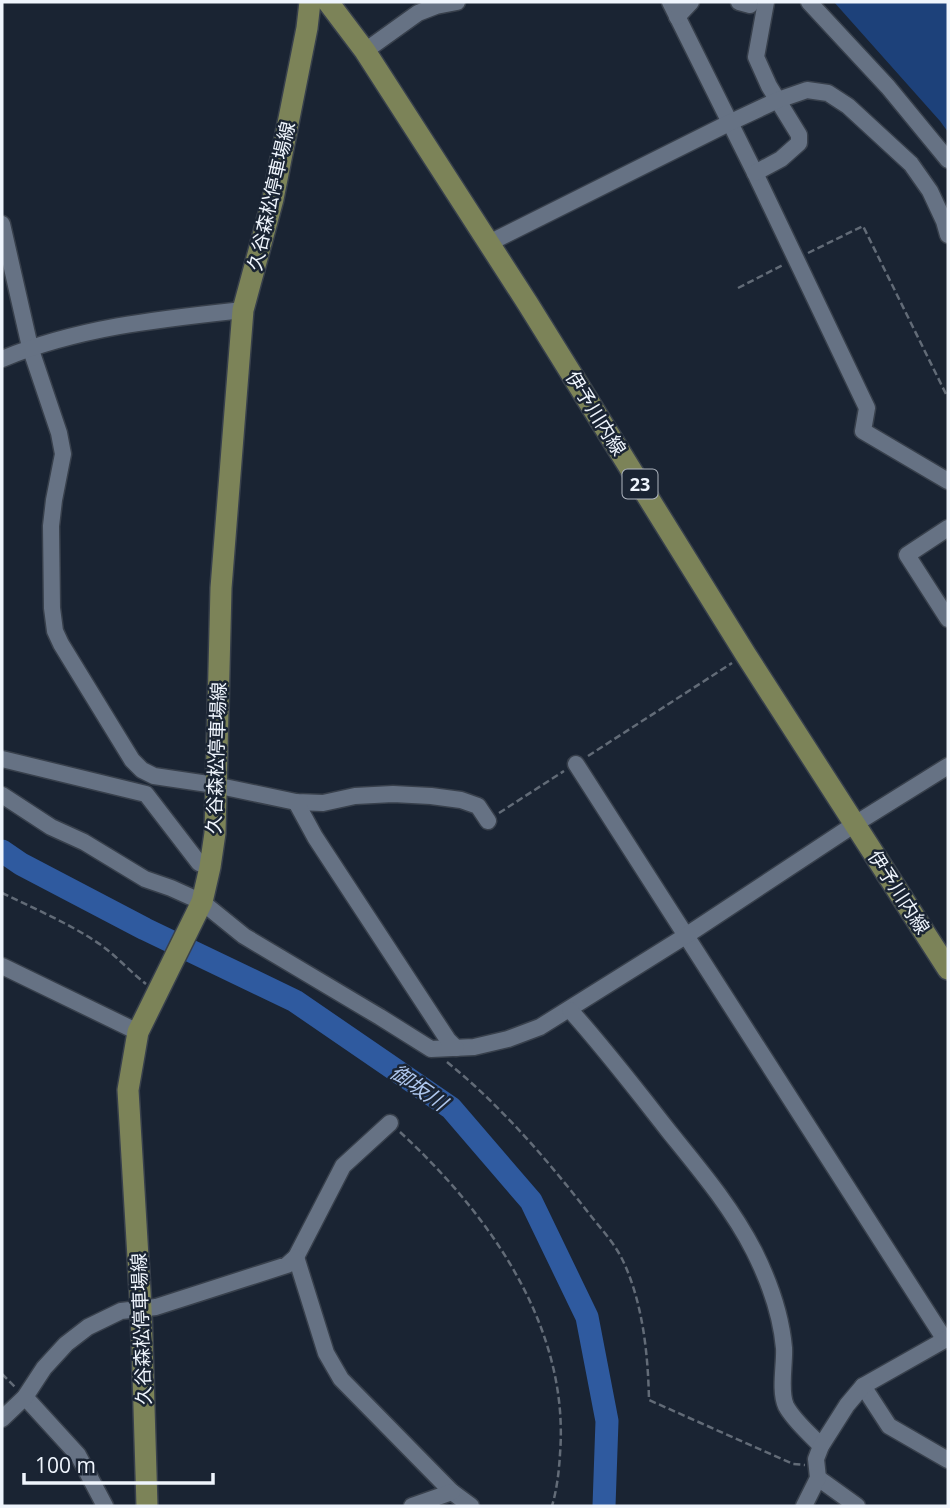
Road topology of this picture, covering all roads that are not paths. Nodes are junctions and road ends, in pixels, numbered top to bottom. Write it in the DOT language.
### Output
graph roads {
  1 [pos="310,2"];
  2 [pos="328,2"];
  3 [pos="457,2"];
  4 [pos="691,2"];
  5 [pos="810,2"];
  6 [pos="752,3"];
  7 [pos="674,9"];
  8 [pos="365,51"];
  9 [pos="778,100"];
  10 [pos="729,123"];
  11 [pos="948,160"];
  12 [pos="755,173"];
  13 [pos="2,224"];
  14 [pos="948,235"];
  15 [pos="489,243"];
  16 [pos="243,310"];
  17 [pos="30,348"];
  18 [pos="2,359"];
  19 [pos="948,481"];
  20 [pos="948,528"];
  21 [pos="948,619"];
  22 [pos="2,759"];
  23 [pos="576,764"];
  24 [pos="948,766"];
  25 [pos="215,785"];
  26 [pos="2,795"];
  27 [pos="296,802"];
  28 [pos="488,821"];
  29 [pos="855,824"];
  30 [pos="211,867"];
  31 [pos="200,906"];
  32 [pos="687,935"];
  33 [pos="2,966"];
  34 [pos="948,968"];
  35 [pos="570,1010"];
  36 [pos="138,1032"];
  37 [pos="456,1048"];
  38 [pos="390,1122"];
  39 [pos="296,1256"];
  40 [pos="141,1308"];
  41 [pos="946,1339"];
  42 [pos="863,1386"];
  43 [pos="25,1397"];
  44 [pos="2,1419"];
  45 [pos="821,1446"];
  46 [pos="948,1460"];
  47 [pos="818,1473"];
  48 [pos="452,1492"];
  49 [pos="105,1506"];
  50 [pos="147,1506"];
  51 [pos="412,1506"];
  52 [pos="471,1506"];
  53 [pos="804,1506"];
  54 [pos="857,1506"];
  1 -- 16 [label="main road, 久谷森松停車場線"];
  2 -- 8 [label="main road, 伊予川内線 / 23"];
  3 -- 8 [label="street"];
  4 -- 7 [label="street"];
  5 -- 11 [label="street"];
  6 -- 9 [label="street"];
  7 -- 10 [label="street"];
  8 -- 15 [label="main road, 伊予川内線 / 23"];
  9 -- 10 [label="street"];
  9 -- 12 [label="street"];
  9 -- 14 [label="street"];
  10 -- 12 [label="street"];
  10 -- 15 [label="street"];
  12 -- 19 [label="street"];
  13 -- 17 [label="street"];
  15 -- 29 [label="main road, 伊予川内線 / 23"];
  16 -- 17 [label="street"];
  16 -- 25 [label="main road, 久谷森松停車場線"];
  17 -- 18 [label="street"];
  17 -- 25 [label="street"];
  20 -- 21 [label="street"];
  22 -- 30 [label="street"];
  23 -- 32 [label="street"];
  24 -- 29 [label="street"];
  25 -- 27 [label="street"];
  25 -- 30 [label="main road, 久谷森松停車場線"];
  26 -- 31 [label="street"];
  27 -- 28 [label="street"];
  27 -- 37 [label="street"];
  29 -- 32 [label="street"];
  29 -- 34 [label="main road, 伊予川内線 / 23"];
  30 -- 31 [label="main road, 久谷森松停車場線"];
  31 -- 36 [label="main road, 久谷森松停車場線"];
  31 -- 37 [label="street"];
  32 -- 35 [label="street"];
  32 -- 41 [label="street"];
  33 -- 36 [label="street"];
  35 -- 37 [label="street"];
  35 -- 45 [label="street"];
  36 -- 40 [label="main road, 久谷森松停車場線"];
  38 -- 39 [label="street"];
  39 -- 40 [label="street"];
  39 -- 48 [label="street"];
  40 -- 43 [label="street"];
  40 -- 50 [label="main road, 久谷森松停車場線"];
  41 -- 42 [label="street"];
  42 -- 45 [label="street"];
  42 -- 46 [label="street"];
  43 -- 44 [label="street"];
  43 -- 49 [label="street"];
  45 -- 47 [label="street"];
  47 -- 53 [label="street"];
  47 -- 54 [label="street"];
  48 -- 51 [label="street"];
  48 -- 52 [label="street"];
}
